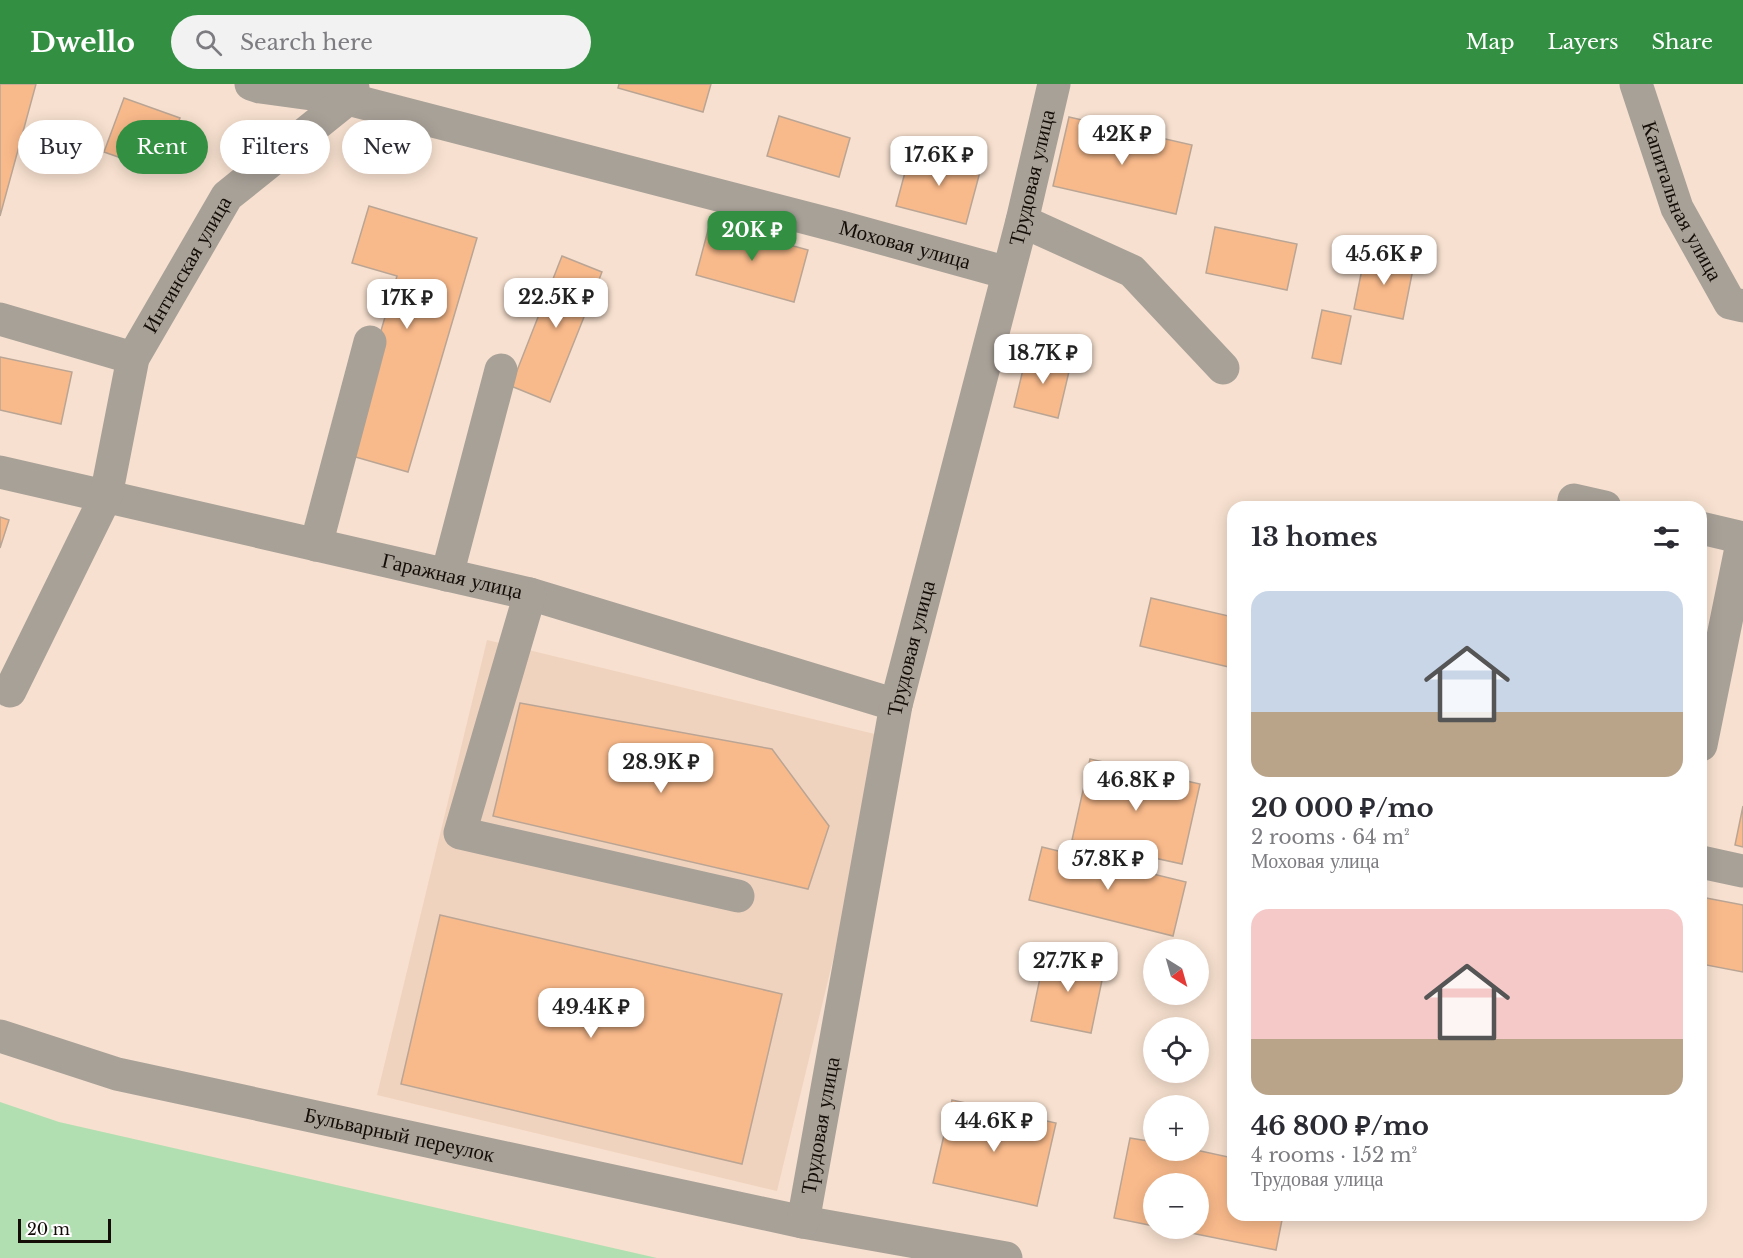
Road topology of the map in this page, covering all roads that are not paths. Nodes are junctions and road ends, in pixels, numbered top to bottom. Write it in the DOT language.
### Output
graph roads {
  1 [pos="1054,84"];
  2 [pos="1636,84"];
  3 [pos="257,85"];
  4 [pos="351,91"];
  5 [pos="1022,221"];
  6 [pos="1008,273"];
  7 [pos="1743,306"];
  8 [pos="0,319"];
  9 [pos="370,342"];
  10 [pos="133,358"];
  11 [pos="1223,368"];
  12 [pos="501,370"];
  13 [pos="0,472"];
  14 [pos="106,496"];
  15 [pos="1707,529"];
  16 [pos="1743,538"];
  17 [pos="316,545"];
  18 [pos="447,575"];
  19 [pos="530,594"];
  20 [pos="10,691"];
  21 [pos="896,705"];
  22 [pos="1707,715"];
  23 [pos="1707,863"];
  24 [pos="1743,871"];
  25 [pos="738,897"];
  26 [pos="0,1036"];
  27 [pos="803,1222"];
  28 [pos="1006,1258"];
  1 -- 5 [label="street, Трудовая улица"];
  2 -- 7 [label="street, Капитальная улица"];
  3 -- 4 [label="street, Моховая улица"];
  4 -- 6 [label="street, Моховая улица"];
  4 -- 10 [label="street, Интинская улица"];
  5 -- 6 [label="street, Трудовая улица"];
  5 -- 11 [label="street"];
  6 -- 21 [label="street, Трудовая улица"];
  8 -- 10 [label="street"];
  9 -- 17 [label="street"];
  10 -- 14 [label="street, Интинская улица"];
  12 -- 18 [label="street"];
  13 -- 14 [label="street, Гаражная улица"];
  14 -- 17 [label="street, Гаражная улица"];
  14 -- 20 [label="street, Интинская улица"];
  15 -- 16 [label="street"];
  16 -- 22 [label="street"];
  17 -- 18 [label="street, Гаражная улица"];
  18 -- 19 [label="street, Гаражная улица"];
  19 -- 21 [label="street, Гаражная улица"];
  19 -- 25 [label="street"];
  21 -- 27 [label="street, Трудовая улица"];
  23 -- 24 [label="street"];
  26 -- 27 [label="street, Бульварный переулок"];
  27 -- 28 [label="street, Бульварный переулок"];
}
